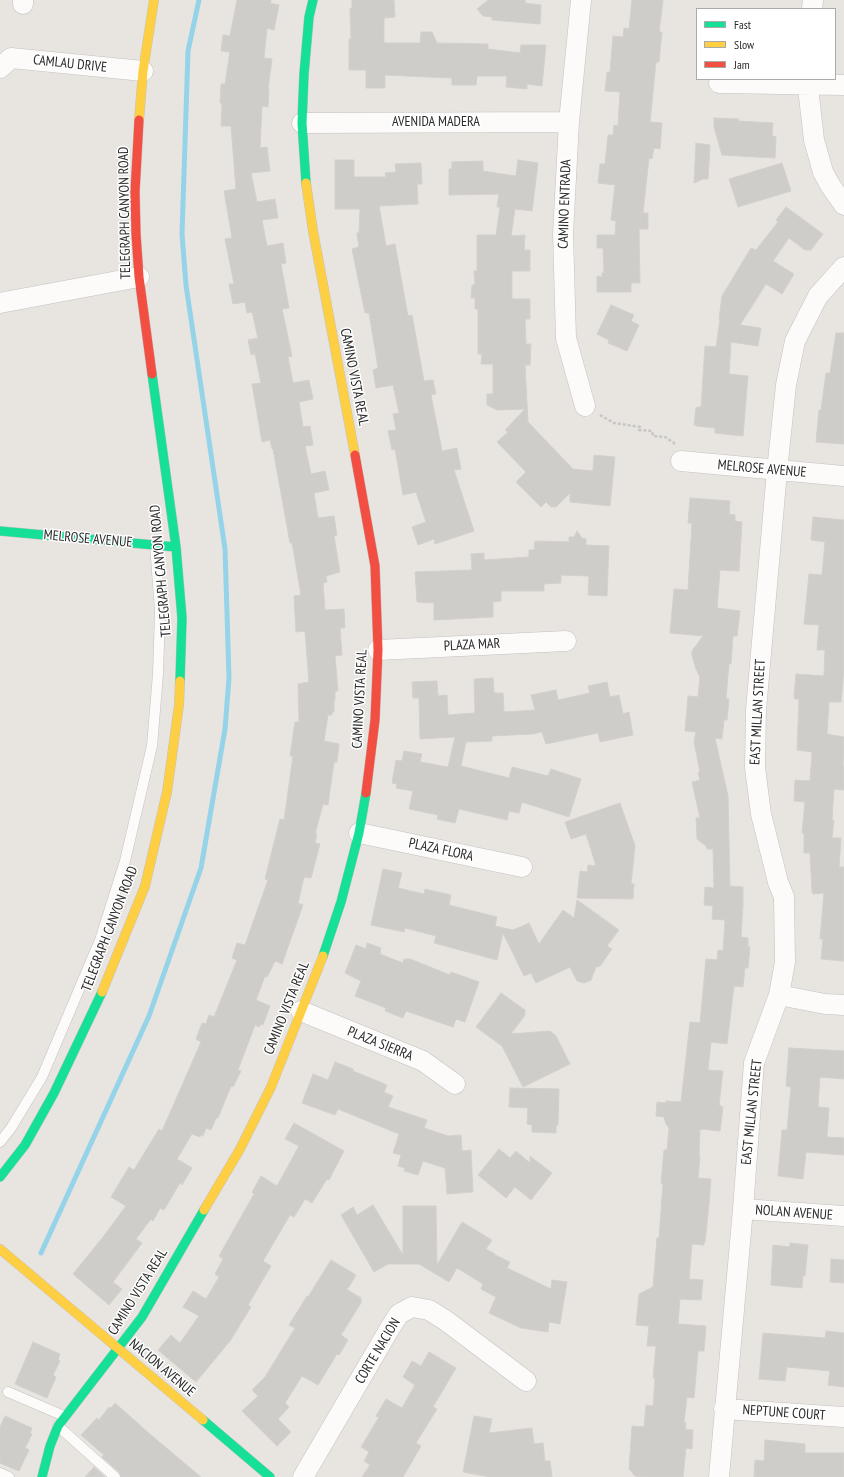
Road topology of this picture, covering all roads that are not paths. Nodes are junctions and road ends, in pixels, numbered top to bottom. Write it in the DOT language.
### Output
graph roads {
  1 [pos="154,0"];
  2 [pos="313,0"];
  3 [pos="581,0"];
  4 [pos="0,68"];
  5 [pos="143,71"];
  6 [pos="719,82"];
  7 [pos="807,82"];
  8 [pos="844,85"];
  9 [pos="569,122"];
  10 [pos="302,123"];
  11 [pos="844,205"];
  12 [pos="844,267"];
  13 [pos="139,277"];
  14 [pos="0,303"];
  15 [pos="585,406"];
  16 [pos="681,461"];
  17 [pos="777,471"];
  18 [pos="844,476"];
  19 [pos="0,531"];
  20 [pos="155,545"];
  21 [pos="176,547"];
  22 [pos="566,640"];
  23 [pos="378,650"];
  24 [pos="359,832"];
  25 [pos="522,867"];
  26 [pos="779,995"];
  27 [pos="844,1005"];
  28 [pos="301,1011"];
  29 [pos="455,1084"];
  30 [pos="0,1142"];
  31 [pos="0,1177"];
  32 [pos="743,1209"];
  33 [pos="844,1216"];
  34 [pos="0,1249"];
  35 [pos="118,1349"];
  36 [pos="526,1381"];
  37 [pos="8,1392"];
  38 [pos="724,1409"];
  39 [pos="64,1416"];
  40 [pos="844,1417"];
  41 [pos="58,1426"];
  42 [pos="0,1473"];
  43 [pos="9,1477"];
  44 [pos="42,1477"];
  45 [pos="115,1477"];
  46 [pos="270,1477"];
  47 [pos="303,1477"];
  48 [pos="719,1477"];
  1 -- 5 [label="street, TELEGRAPH CANYON ROAD"];
  2 -- 10 [label="street, CAMINO VISTA REAL"];
  3 -- 9 [label="street, CAMINO ENTRADA"];
  4 -- 5 [label="street, CAMLAU DRIVE"];
  5 -- 13 [label="street, TELEGRAPH CANYON ROAD"];
  6 -- 7 [label="street"];
  7 -- 8 [label="street"];
  7 -- 11 [label="street"];
  9 -- 10 [label="street, AVENIDA MADERA"];
  9 -- 15 [label="street, CAMINO ENTRADA"];
  10 -- 23 [label="street, CAMINO VISTA REAL"];
  12 -- 17 [label="street, EAST MILLAN STREET"];
  13 -- 14 [label="street"];
  13 -- 21 [label="street, TELEGRAPH CANYON ROAD"];
  16 -- 17 [label="street, MELROSE AVENUE"];
  17 -- 18 [label="street, MELROSE AVENUE"];
  17 -- 26 [label="street, EAST MILLAN STREET"];
  19 -- 20 [label="street, MELROSE AVENUE"];
  20 -- 21 [label="street, MELROSE AVENUE"];
  20 -- 30 [label="lane"];
  21 -- 31 [label="street, TELEGRAPH CANYON ROAD"];
  22 -- 23 [label="street, PLAZA MAR"];
  23 -- 24 [label="street, CAMINO VISTA REAL"];
  24 -- 25 [label="street, PLAZA FLORA"];
  24 -- 28 [label="street, CAMINO VISTA REAL"];
  26 -- 27 [label="street"];
  26 -- 32 [label="street, EAST MILLAN STREET"];
  28 -- 29 [label="street, PLAZA SIERRA"];
  28 -- 35 [label="street, CAMINO VISTA REAL"];
  32 -- 33 [label="street, NOLAN AVENUE"];
  32 -- 38 [label="street, EAST MILLAN STREET"];
  34 -- 35 [label="street, NACION AVENUE"];
  35 -- 39 [label="street, CAMINO VISTA REAL"];
  35 -- 46 [label="street, NACION AVENUE"];
  36 -- 47 [label="street, CORTE NACION"];
  37 -- 39 [label="lane"];
  38 -- 40 [label="street, NEPTUNE COURT"];
  38 -- 48 [label="street, EAST MILLAN STREET"];
  39 -- 41 [label="street, CAMINO VISTA REAL"];
  41 -- 44 [label="street, CAMINO VISTA REAL"];
  41 -- 45 [label="lane"];
  42 -- 43 [label="lane"];
}
